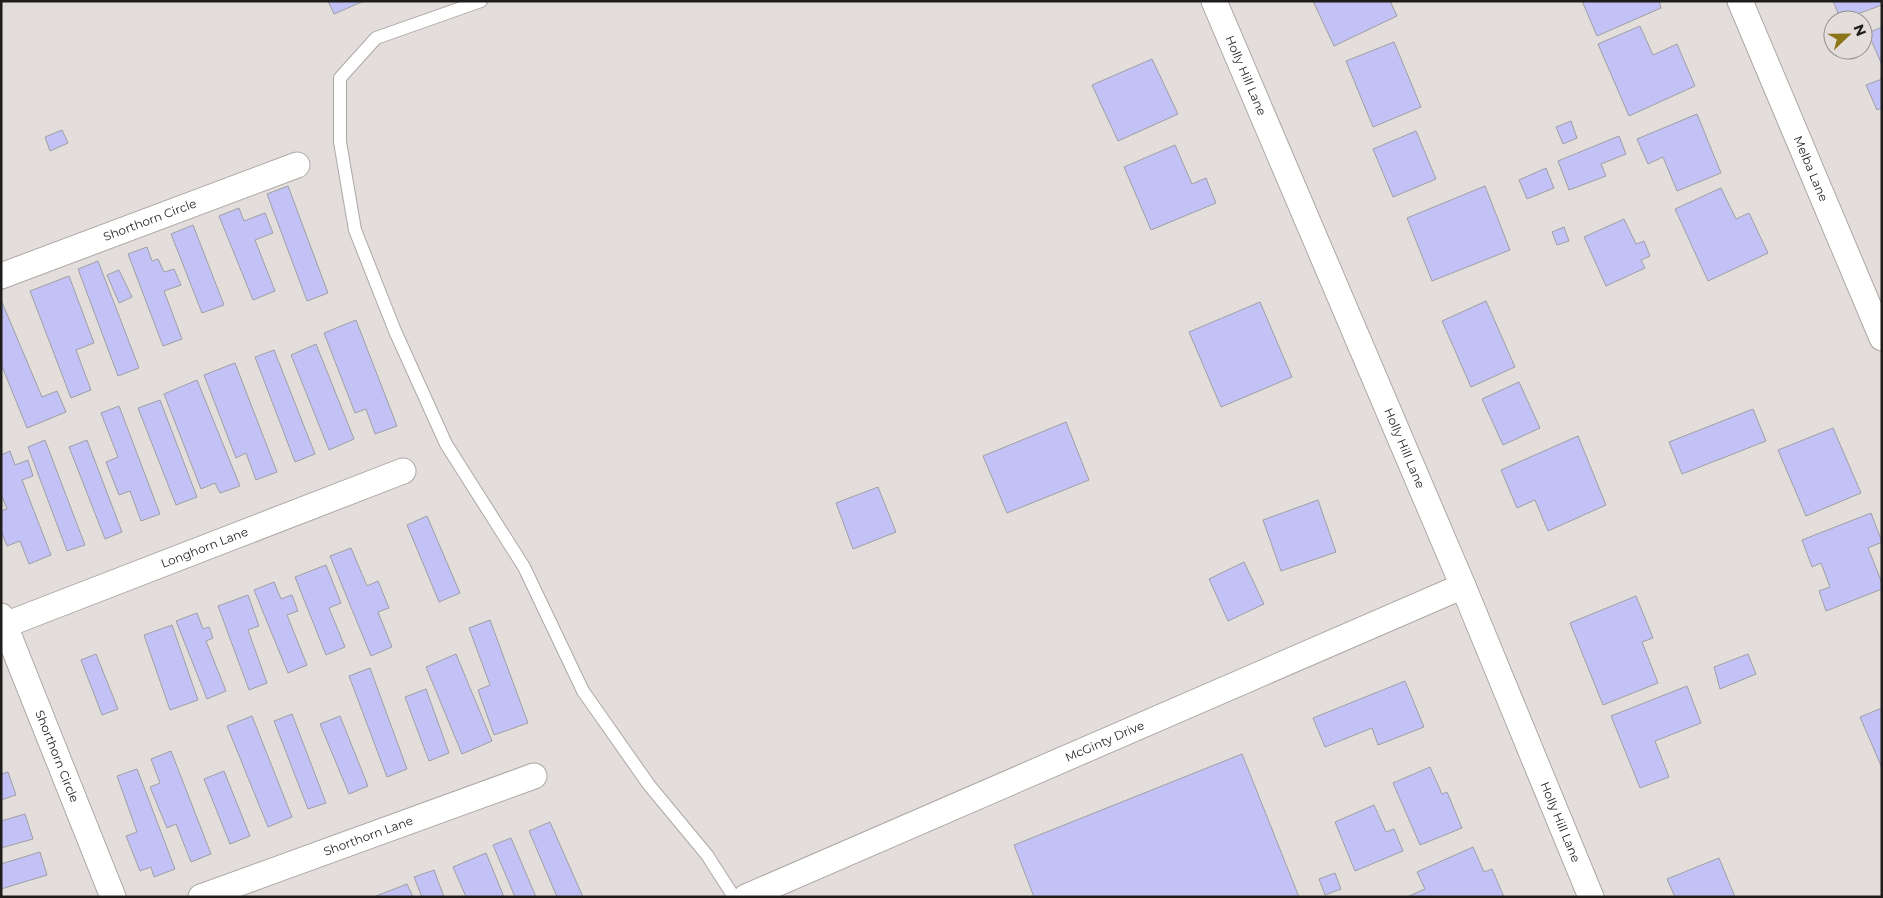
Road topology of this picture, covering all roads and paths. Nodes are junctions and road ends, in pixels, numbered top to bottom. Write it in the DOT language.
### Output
graph roads {
  1 [pos="481,1"];
  2 [pos="1214,1"];
  3 [pos="1740,1"];
  4 [pos="298,164"];
  5 [pos="1,276"];
  6 [pos="1882,338"];
  7 [pos="403,471"];
  8 [pos="1463,586"];
  9 [pos="3,620"];
  10 [pos="534,776"];
  11 [pos="113,897"];
  12 [pos="201,897"];
  13 [pos="734,897"];
  14 [pos="746,897"];
  15 [pos="1591,897"];
  1 -- 13 [label="lane"];
  2 -- 8 [label="street, Holly Hill Lane"];
  3 -- 6 [label="street, Melba Lane"];
  4 -- 5 [label="street, Shorthorn Circle"];
  7 -- 9 [label="street, Longhorn Lane"];
  8 -- 14 [label="street, McGinty Drive"];
  8 -- 15 [label="street, Holly Hill Lane"];
  9 -- 11 [label="street, Shorthorn Circle"];
  10 -- 12 [label="street, Shorthorn Lane"];
}
